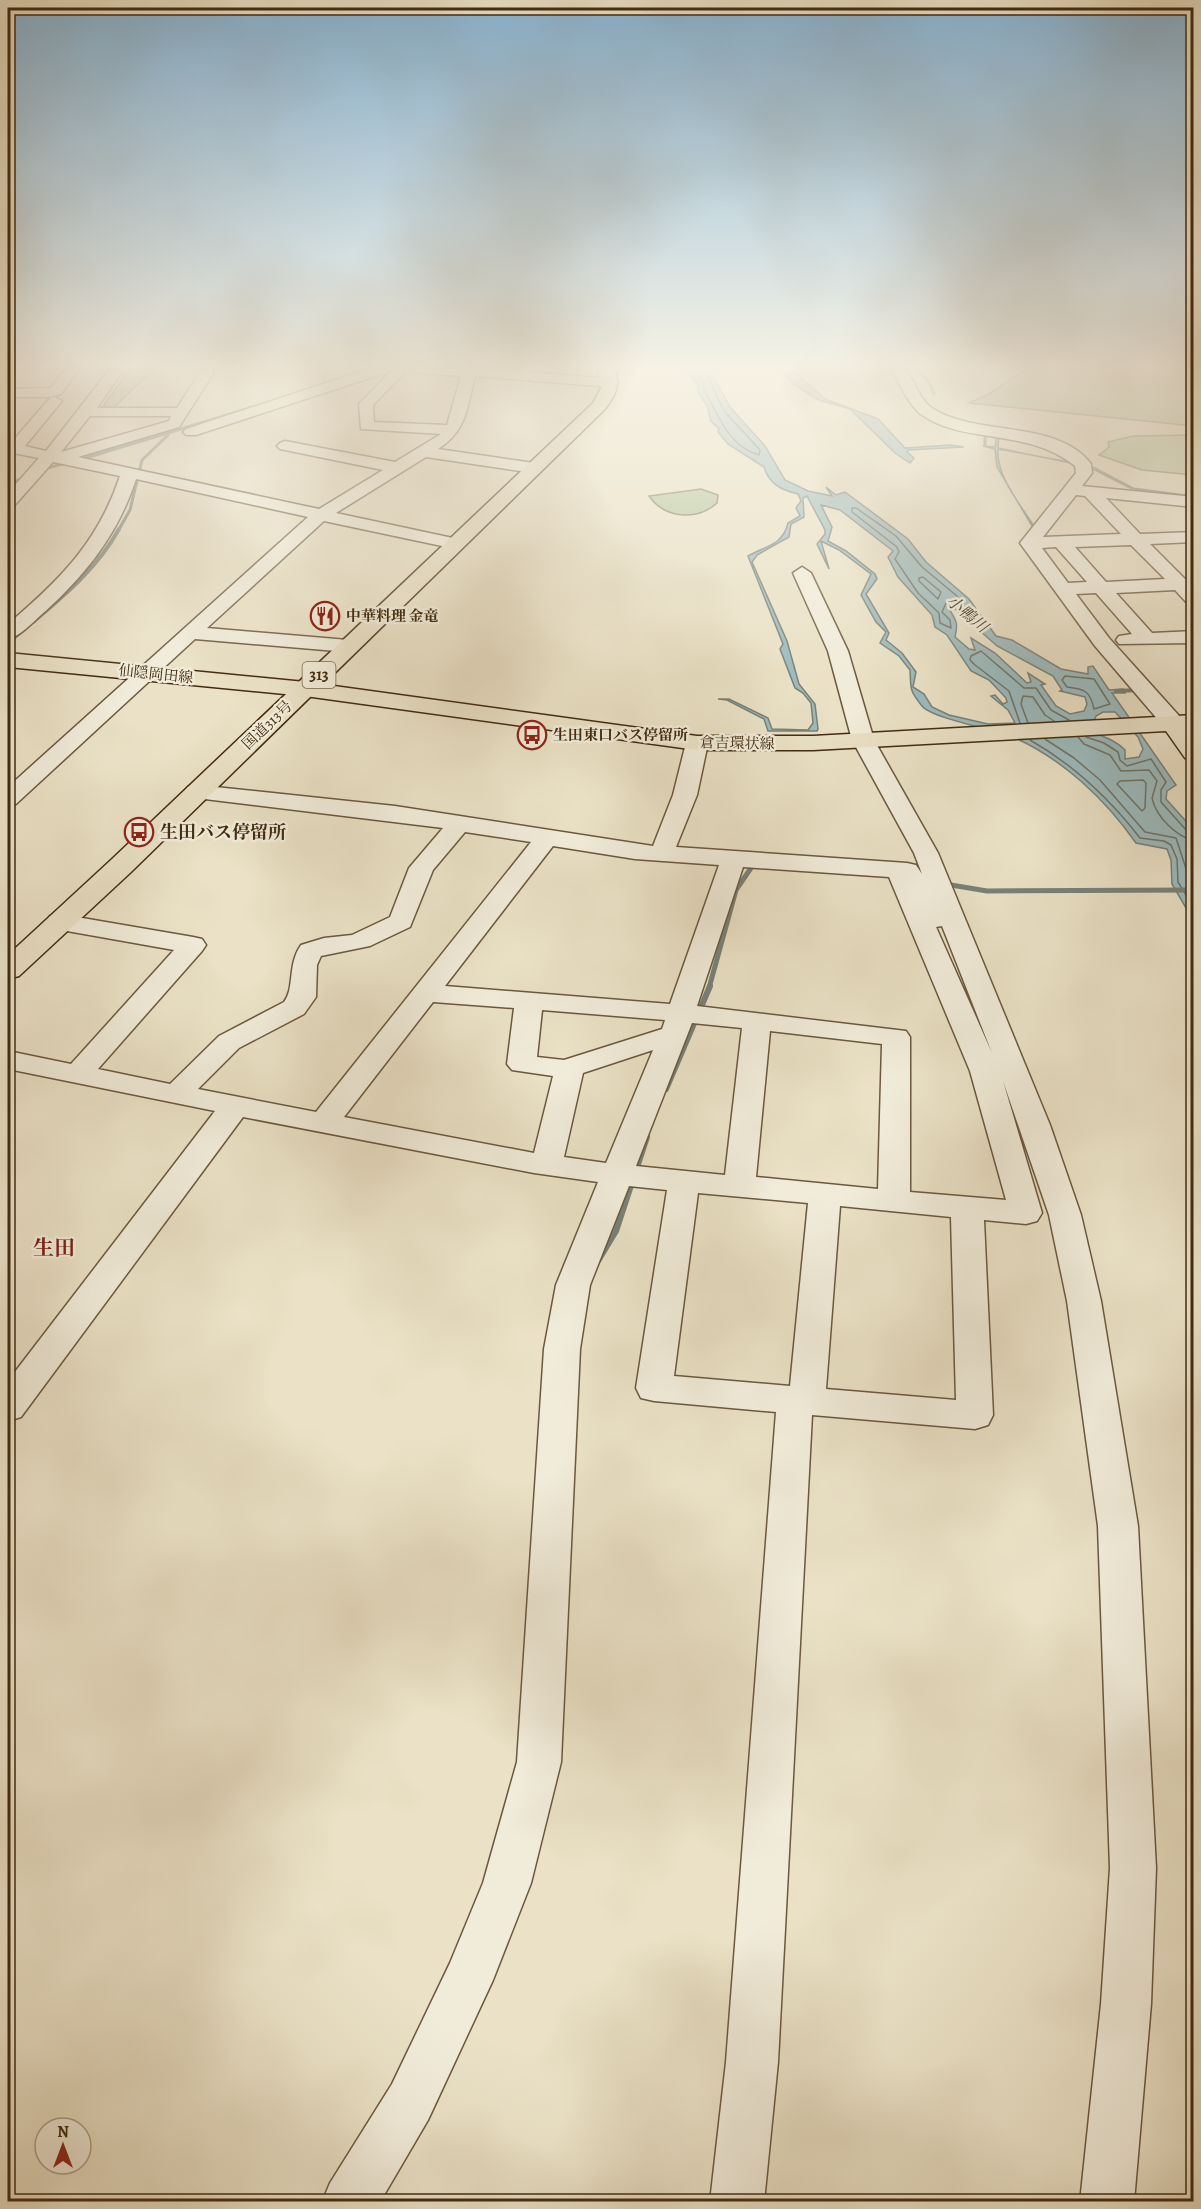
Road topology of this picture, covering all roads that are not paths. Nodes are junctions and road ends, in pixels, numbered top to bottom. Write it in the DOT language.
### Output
graph roads {
  1 [pos="40,472"];
  2 [pos="115,472"];
  3 [pos="393,472"];
  4 [pos="530,472"];
  5 [pos="1084,472"];
  6 [pos="132,475"];
  7 [pos="1069,490"];
  8 [pos="1090,492"];
  9 [pos="1168,499"];
  10 [pos="8,502"];
  11 [pos="1194,502"];
  12 [pos="323,515"];
  13 [pos="1194,525"];
  14 [pos="1194,537"];
  15 [pos="1136,539"];
  16 [pos="1060,542"];
  17 [pos="1029,543"];
  18 [pos="456,544"];
  19 [pos="802,573"];
  20 [pos="1186,584"];
  21 [pos="1102,588"];
  22 [pos="1063,589"];
  23 [pos="1194,599"];
  24 [pos="8,633"];
  25 [pos="191,633"];
  26 [pos="1194,637"];
  27 [pos="1147,639"];
  28 [pos="1102,642"];
  29 [pos="348,646"];
  30 [pos="8,660"];
  31 [pos="146,673"];
  32 [pos="304,689"];
  33 [pos="1183,722"];
  34 [pos="873,739"];
  35 [pos="697,743"];
  36 [pos="1194,753"];
  37 [pos="196,792"];
  38 [pos="8,799"];
  39 [pos="459,824"];
  40 [pos="546,838"];
  41 [pos="662,853"];
  42 [pos="734,857"];
  43 [pos="899,870"];
  44 [pos="59,922"];
  45 [pos="958,930"];
  46 [pos="8,970"];
  47 [pos="424,993"];
  48 [pos="529,1001"];
  49 [pos="757,1022"];
  50 [pos="678,1024"];
  51 [pos="8,1060"];
  52 [pos="570,1068"];
  53 [pos="78,1074"];
  54 [pos="177,1094"];
  55 [pos="235,1106"];
  56 [pos="324,1122"];
  57 [pos="547,1164"];
  58 [pos="618,1175"];
  59 [pos="684,1181"];
  60 [pos="739,1187"];
  61 [pos="825,1194"];
  62 [pos="894,1201"];
  63 [pos="967,1208"];
  64 [pos="801,1400"];
  65 [pos="8,1407"];
  66 [pos="349,2202"];
  67 [pos="737,2202"];
  68 [pos="1107,2202"];
  1 -- 10 [label="street"];
  2 -- 6 [label="street"];
  3 -- 12 [label="street"];
  4 -- 18 [label="main road, 国道313号 / 313"];
  5 -- 7 [label="street"];
  6 -- 12 [label="street"];
  6 -- 24 [label="street"];
  7 -- 8 [label="street"];
  7 -- 17 [label="street"];
  8 -- 9 [label="street"];
  8 -- 15 [label="street"];
  9 -- 11 [label="street"];
  9 -- 13 [label="street"];
  12 -- 18 [label="street"];
  12 -- 25 [label="street"];
  14 -- 15 [label="street"];
  15 -- 16 [label="street"];
  15 -- 20 [label="street"];
  16 -- 17 [label="street"];
  16 -- 21 [label="street"];
  17 -- 22 [label="street"];
  18 -- 29 [label="main road, 国道313号 / 313"];
  19 -- 34 [label="street"];
  20 -- 21 [label="street"];
  20 -- 23 [label="street"];
  21 -- 22 [label="street"];
  21 -- 27 [label="street"];
  22 -- 28 [label="street"];
  25 -- 29 [label="street"];
  25 -- 31 [label="street"];
  26 -- 27 [label="street"];
  27 -- 28 [label="street"];
  28 -- 33 [label="street"];
  29 -- 32 [label="main road, 国道313号 / 313"];
  30 -- 31 [label="main road, 仙隠岡田線"];
  31 -- 32 [label="main road, 仙隠岡田線"];
  31 -- 38 [label="street"];
  32 -- 35 [label="main road, 倉吉環状線"];
  32 -- 37 [label="main road, 国道313号 / 313"];
  33 -- 34 [label="main road, 倉吉環状線"];
  33 -- 36 [label="main road"];
  34 -- 35 [label="main road, 倉吉環状線"];
  34 -- 45 [label="street"];
  35 -- 41 [label="street"];
  37 -- 39 [label="street"];
  37 -- 44 [label="main road, 国道313号 / 313"];
  39 -- 40 [label="street"];
  39 -- 54 [label="street"];
  40 -- 41 [label="street"];
  40 -- 47 [label="street"];
  41 -- 42 [label="street"];
  42 -- 43 [label="street"];
  42 -- 50 [label="street"];
  43 -- 45 [label="street"];
  43 -- 63 [label="street"];
  44 -- 46 [label="main road, 国道313号 / 313"];
  44 -- 53 [label="street"];
  45 -- 68 [label="street"];
  47 -- 48 [label="street"];
  47 -- 56 [label="street"];
  48 -- 50 [label="street"];
  48 -- 52 [label="street"];
  49 -- 50 [label="street"];
  49 -- 60 [label="street"];
  49 -- 62 [label="street"];
  50 -- 52 [label="street"];
  50 -- 58 [label="street"];
  51 -- 53 [label="street"];
  52 -- 57 [label="street"];
  53 -- 54 [label="street"];
  54 -- 55 [label="street"];
  55 -- 56 [label="street"];
  55 -- 65 [label="street"];
  56 -- 57 [label="street"];
  57 -- 58 [label="street"];
  58 -- 59 [label="street"];
  58 -- 66 [label="street"];
  59 -- 60 [label="street"];
  59 -- 64 [label="street"];
  60 -- 61 [label="street"];
  61 -- 62 [label="street"];
  61 -- 64 [label="street"];
  62 -- 63 [label="street"];
  63 -- 64 [label="street"];
  64 -- 67 [label="street"];
}
